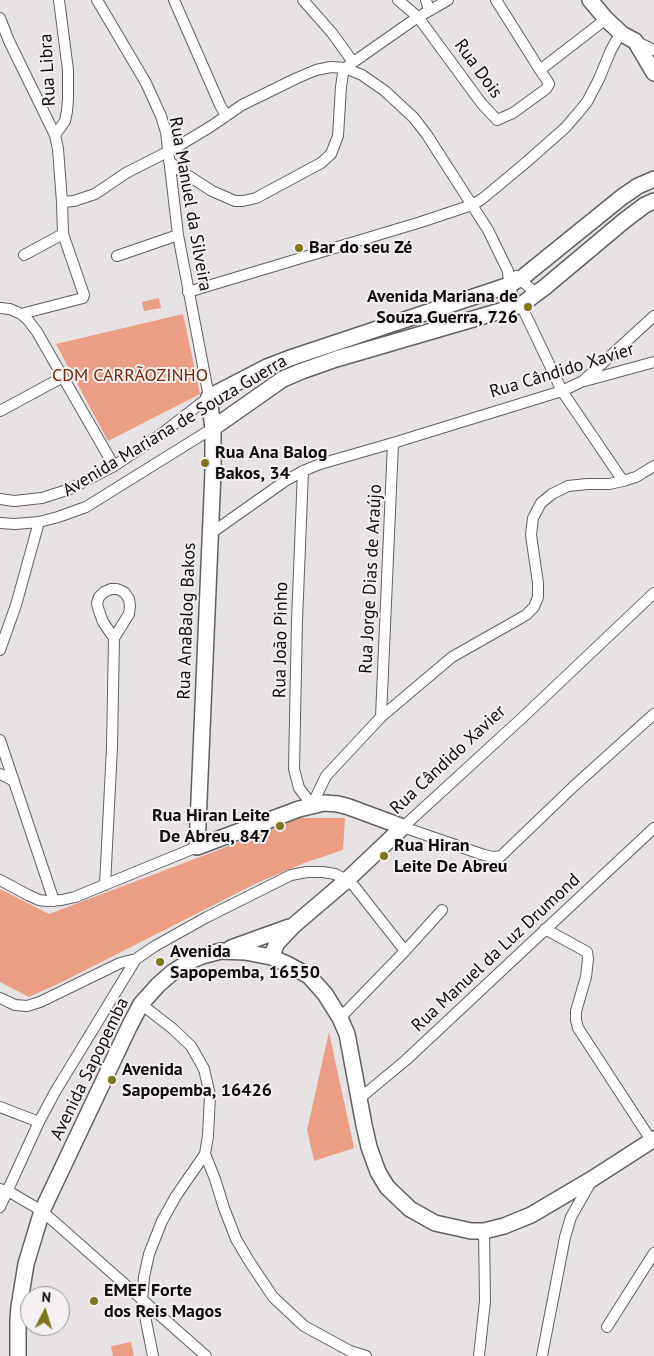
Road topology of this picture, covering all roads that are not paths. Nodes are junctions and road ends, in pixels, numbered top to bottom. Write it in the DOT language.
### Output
graph roads {
  1 [pos="59,0"];
  2 [pos="97,0"];
  3 [pos="174,0"];
  4 [pos="303,0"];
  5 [pos="398,0"];
  6 [pos="448,0"];
  7 [pos="496,0"];
  8 [pos="590,0"];
  9 [pos="428,5"];
  10 [pos="418,17"];
  11 [pos="0,18"];
  12 [pos="606,19"];
  13 [pos="628,37"];
  14 [pos="654,50"];
  15 [pos="349,65"];
  16 [pos="540,70"];
  17 [pos="654,73"];
  18 [pos="226,116"];
  19 [pos="55,135"];
  20 [pos="168,156"];
  21 [pos="654,179"];
  22 [pos="654,201"];
  23 [pos="62,202"];
  24 [pos="472,205"];
  25 [pos="62,234"];
  26 [pos="178,235"];
  27 [pos="24,255"];
  28 [pos="117,256"];
  29 [pos="513,278"];
  30 [pos="188,292"];
  31 [pos="537,294"];
  32 [pos="519,306"];
  33 [pos="0,308"];
  34 [pos="21,314"];
  35 [pos="654,316"];
  36 [pos="654,362"];
  37 [pos="63,377"];
  38 [pos="581,382"];
  39 [pos="562,391"];
  40 [pos="209,397"];
  41 [pos="0,412"];
  42 [pos="213,428"];
  43 [pos="393,443"];
  44 [pos="114,466"];
  45 [pos="654,466"];
  46 [pos="302,471"];
  47 [pos="623,481"];
  48 [pos="0,499"];
  49 [pos="0,522"];
  50 [pos="39,522"];
  51 [pos="210,534"];
  52 [pos="654,593"];
  53 [pos="114,638"];
  54 [pos="0,650"];
  55 [pos="654,714"];
  56 [pos="381,717"];
  57 [pos="0,740"];
  58 [pos="0,774"];
  59 [pos="14,781"];
  60 [pos="312,805"];
  61 [pos="403,828"];
  62 [pos="654,828"];
  63 [pos="197,847"];
  64 [pos="0,880"];
  65 [pos="347,880"];
  66 [pos="105,885"];
  67 [pos="54,901"];
  68 [pos="442,910"];
  69 [pos="293,926"];
  70 [pos="545,929"];
  71 [pos="221,951"];
  72 [pos="405,951"];
  73 [pos="271,957"];
  74 [pos="136,959"];
  75 [pos="0,998"];
  76 [pos="141,1004"];
  77 [pos="340,1018"];
  78 [pos="359,1099"];
  79 [pos="0,1106"];
  80 [pos="39,1122"];
  81 [pos="653,1139"];
  82 [pos="205,1154"];
  83 [pos="592,1179"];
  84 [pos="4,1190"];
  85 [pos="0,1207"];
  86 [pos="42,1211"];
  87 [pos="484,1231"];
  88 [pos="654,1253"];
  89 [pos="142,1301"];
  90 [pos="607,1327"];
  91 [pos="18,1356"];
  92 [pos="153,1356"];
  93 [pos="206,1356"];
  94 [pos="366,1356"];
  95 [pos="479,1356"];
  96 [pos="542,1356"];
  1 -- 19 [label="street, Rua Libra"];
  2 -- 20 [label="street, Rua Manuel da Silveira"];
  3 -- 18 [label="street"];
  4 -- 15 [label="street"];
  5 -- 10 [label="street, Rua Dois"];
  6 -- 9 [label="street"];
  7 -- 16 [label="street"];
  8 -- 12 [label="main road"];
  9 -- 10 [label="street"];
  10 -- 15 [label="street"];
  10 -- 16 [label="street, Rua Dois"];
  11 -- 19 [label="street"];
  12 -- 13 [label="main road"];
  12 -- 16 [label="street"];
  13 -- 14 [label="street"];
  13 -- 17 [label="main road"];
  13 -- 24 [label="street"];
  15 -- 18 [label="street"];
  15 -- 20 [label="street"];
  15 -- 24 [label="street"];
  18 -- 20 [label="street"];
  19 -- 23 [label="street"];
  20 -- 23 [label="street"];
  20 -- 26 [label="street, Rua Manuel da Silveira"];
  21 -- 29 [label="main road, Avenida Mariana de Souza Guerra"];
  22 -- 31 [label="main road, Avenida Mariana de Souza Guerra"];
  23 -- 25 [label="street"];
  24 -- 29 [label="street"];
  24 -- 30 [label="street"];
  25 -- 27 [label="street"];
  25 -- 34 [label="street"];
  26 -- 28 [label="street"];
  26 -- 30 [label="street, Rua Manuel da Silveira"];
  29 -- 31 [label="street"];
  29 -- 32 [label="street"];
  29 -- 40 [label="main road, Avenida Mariana de Souza Guerra"];
  30 -- 40 [label="street, Rua Manuel da Silveira"];
  31 -- 32 [label="main road, Avenida Mariana de Souza Guerra"];
  32 -- 39 [label="street"];
  32 -- 42 [label="main road, Avenida Mariana de Souza Guerra"];
  33 -- 34 [label="street"];
  34 -- 37 [label="street"];
  35 -- 38 [label="street"];
  36 -- 38 [label="street, Rua Cândido Xavier"];
  37 -- 41 [label="street"];
  37 -- 44 [label="street"];
  38 -- 39 [label="street, Rua Cândido Xavier"];
  39 -- 43 [label="street, Rua Cândido Xavier"];
  39 -- 47 [label="street"];
  40 -- 42 [label="main road, Rua AnaBalog Bakos"];
  40 -- 44 [label="street, Avenida Mariana de Souza Guerra"];
  42 -- 50 [label="street, Avenida Mariana de Souza Guerra"];
  42 -- 51 [label="main road, Rua AnaBalog Bakos"];
  43 -- 46 [label="street, Rua Cândido Xavier"];
  43 -- 56 [label="street, Rua Jorge Dias de Araújo"];
  44 -- 48 [label="street, Avenida Mariana de Souza Guerra"];
  45 -- 47 [label="street"];
  46 -- 51 [label="street, Rua Cândido Xavier"];
  46 -- 60 [label="street, Rua João Pinho"];
  47 -- 56 [label="street"];
  49 -- 50 [label="street, Avenida Mariana de Souza Guerra"];
  50 -- 54 [label="street"];
  51 -- 63 [label="main road, Rua AnaBalog Bakos"];
  52 -- 61 [label="street, Rua Cândido Xavier"];
  53 -- 53 [label="street"];
  53 -- 66 [label="street"];
  55 -- 61 [label="street"];
  56 -- 60 [label="street"];
  57 -- 59 [label="street"];
  58 -- 59 [label="street"];
  59 -- 67 [label="street"];
  60 -- 61 [label="main road"];
  60 -- 63 [label="main road"];
  61 -- 65 [label="main road, Rua Cândido Xavier"];
  62 -- 70 [label="street, Rua Manuel da Luz Drumond"];
  63 -- 66 [label="street"];
  64 -- 67 [label="street"];
  65 -- 69 [label="main road, Rua Cândido Xavier"];
  65 -- 72 [label="street, Avenida Sapopemba"];
  65 -- 74 [label="street, Avenida Sapopemba"];
  66 -- 67 [label="street"];
  68 -- 72 [label="street"];
  69 -- 71 [label="main road"];
  69 -- 73 [label="main road, Rua Cândido Xavier"];
  70 -- 78 [label="street, Rua Manuel da Luz Drumond"];
  70 -- 81 [label="street"];
  71 -- 73 [label="main road, Avenida Sapopemba"];
  71 -- 76 [label="main road, Avenida Sapopemba"];
  72 -- 77 [label="street"];
  73 -- 77 [label="main road, Avenida Sapopemba"];
  74 -- 75 [label="street"];
  74 -- 80 [label="street, Avenida Sapopemba"];
  76 -- 82 [label="street"];
  76 -- 86 [label="main road, Avenida Sapopemba"];
  77 -- 78 [label="main road, Avenida Sapopemba"];
  78 -- 87 [label="main road, Avenida Sapopemba"];
  79 -- 80 [label="street"];
  80 -- 84 [label="street, Avenida Sapopemba"];
  81 -- 83 [label="main road, Avenida Sapopemba"];
  82 -- 89 [label="street"];
  82 -- 94 [label="street"];
  83 -- 87 [label="main road, Avenida Sapopemba"];
  83 -- 96 [label="street"];
  84 -- 85 [label="street, Avenida Sapopemba"];
  84 -- 86 [label="street"];
  86 -- 89 [label="street"];
  86 -- 91 [label="main road, Avenida Sapopemba"];
  87 -- 95 [label="street"];
  88 -- 90 [label="street"];
  89 -- 92 [label="street"];
  89 -- 93 [label="street"];
}
